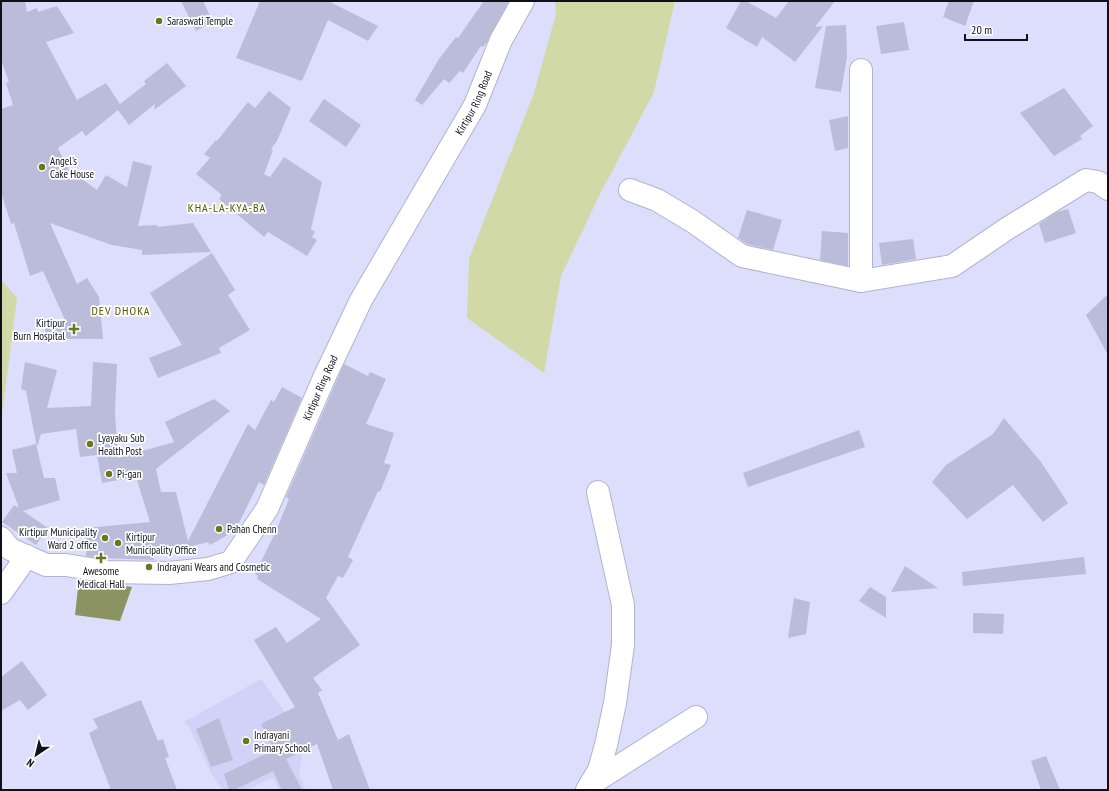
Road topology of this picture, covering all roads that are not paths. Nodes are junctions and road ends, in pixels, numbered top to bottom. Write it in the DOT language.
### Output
graph roads {
  1 [pos="523,1"];
  2 [pos="861,70"];
  3 [pos="1108,189"];
  4 [pos="630,190"];
  5 [pos="862,281"];
  6 [pos="598,492"];
  7 [pos="1,538"];
  8 [pos="27,556"];
  9 [pos="1,593"];
  10 [pos="696,717"];
  11 [pos="589,787"];
  1 -- 8 [label="street, Kirtipur Ring Road"];
  2 -- 5 [label="street"];
  3 -- 5 [label="street"];
  4 -- 5 [label="street"];
  6 -- 11 [label="street"];
  7 -- 8 [label="street, Kirtipur Ring Road"];
  8 -- 9 [label="street"];
  10 -- 11 [label="street"];
}
